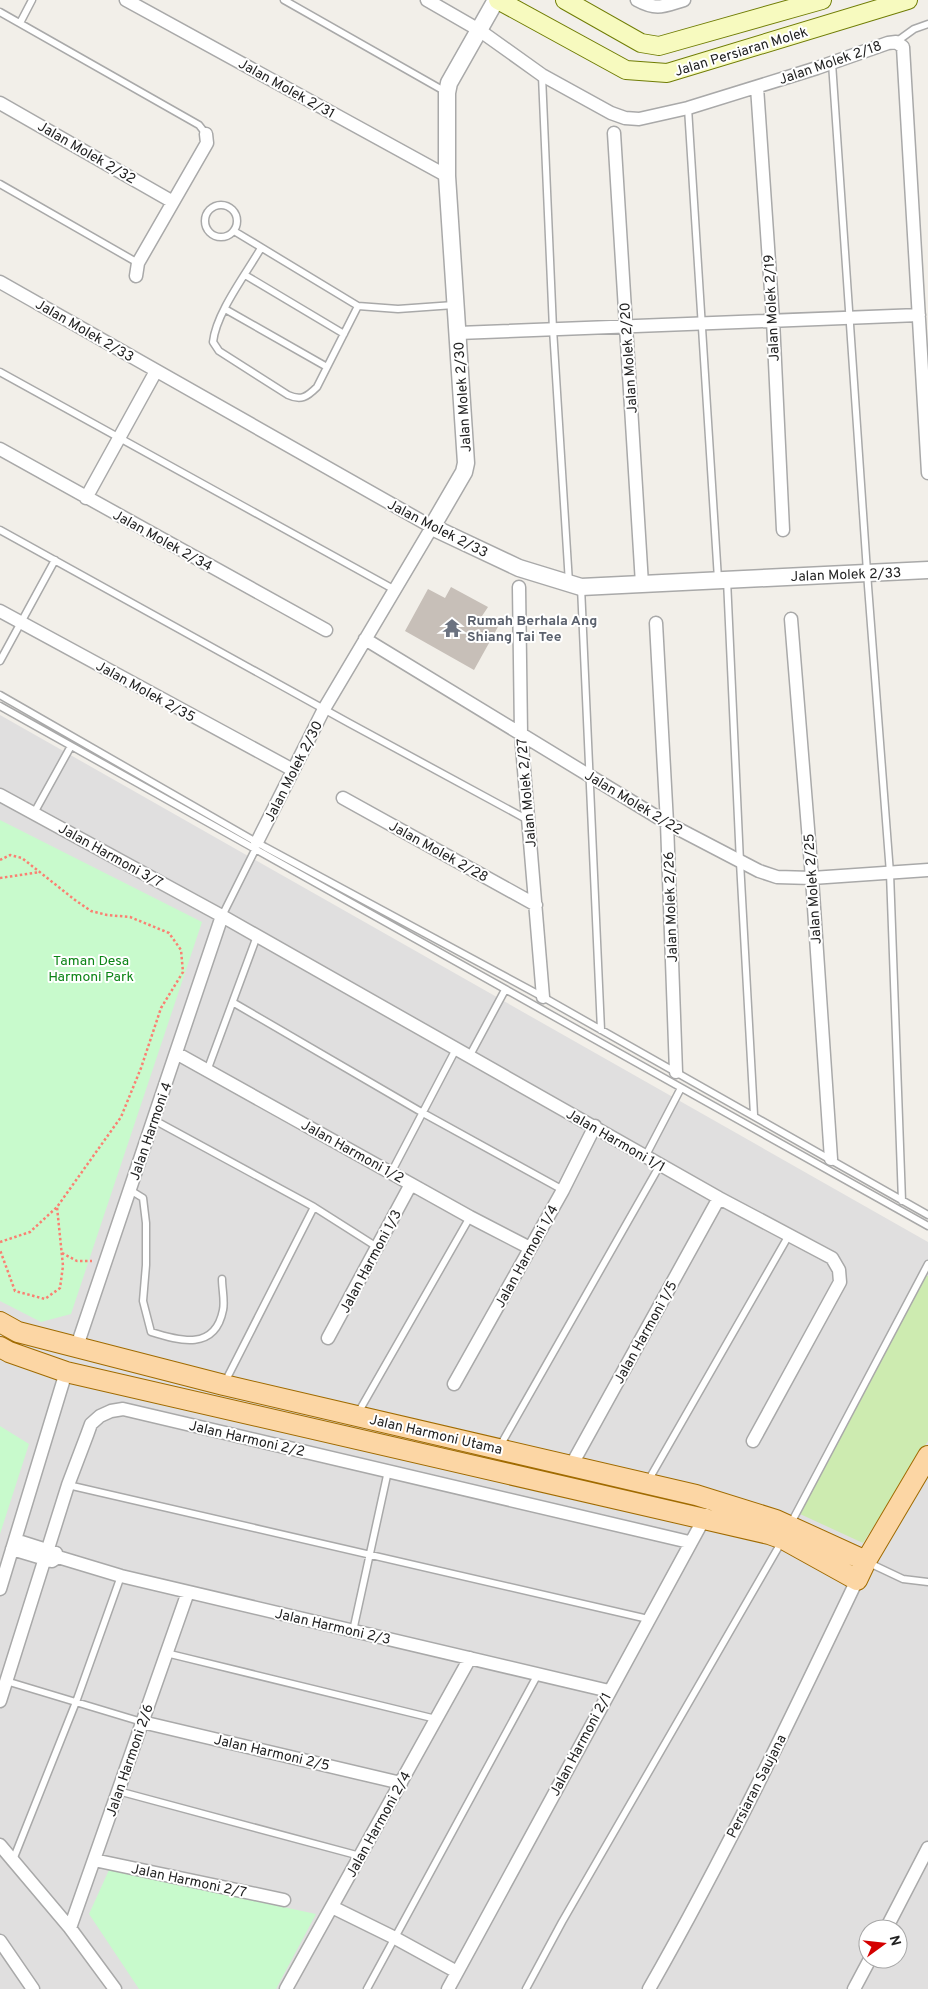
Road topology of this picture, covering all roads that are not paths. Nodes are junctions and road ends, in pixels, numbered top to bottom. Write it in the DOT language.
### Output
graph roads {
  1 [pos="32,0"];
  2 [pos="126,0"];
  3 [pos="284,0"];
  4 [pos="427,0"];
  5 [pos="497,0"];
  6 [pos="565,0"];
  7 [pos="637,0"];
  8 [pos="684,0"];
  9 [pos="822,0"];
  10 [pos="908,0"];
  11 [pos="0,12"];
  12 [pos="20,23"];
  13 [pos="928,24"];
  14 [pos="479,30"];
  15 [pos="896,42"];
  16 [pos="832,62"];
  17 [pos="542,75"];
  18 [pos="757,87"];
  19 [pos="447,93"];
  20 [pos="0,103"];
  21 [pos="688,108"];
  22 [pos="614,133"];
  23 [pos="206,134"];
  24 [pos="448,176"];
  25 [pos="0,184"];
  26 [pos="174,202"];
  27 [pos="234,231"];
  28 [pos="261,248"];
  29 [pos="137,269"];
  30 [pos="245,276"];
  31 [pos="0,282"];
  32 [pos="456,305"];
  33 [pos="358,306"];
  34 [pos="225,309"];
  35 [pos="919,315"];
  36 [pos="850,317"];
  37 [pos="773,320"];
  38 [pos="701,323"];
  39 [pos="626,326"];
  40 [pos="554,329"];
  41 [pos="458,333"];
  42 [pos="344,334"];
  43 [pos="327,367"];
  44 [pos="156,371"];
  45 [pos="0,372"];
  46 [pos="119,439"];
  47 [pos="0,449"];
  48 [pos="928,473"];
  49 [pos="86,498"];
  50 [pos="432,527"];
  51 [pos="0,530"];
  52 [pos="783,530"];
  53 [pos="55,560"];
  54 [pos="928,570"];
  55 [pos="867,573"];
  56 [pos="722,579"];
  57 [pos="642,584"];
  58 [pos="575,585"];
  59 [pos="519,588"];
  60 [pos="395,590"];
  61 [pos="0,611"];
  62 [pos="791,619"];
  63 [pos="21,622"];
  64 [pos="656,623"];
  65 [pos="326,630"];
  66 [pos="365,639"];
  67 [pos="0,661"];
  68 [pos="0,695"];
  69 [pos="0,706"];
  70 [pos="324,709"];
  71 [pos="522,734"];
  72 [pos="71,746"];
  73 [pos="292,770"];
  74 [pos="590,776"];
  75 [pos="0,795"];
  76 [pos="343,798"];
  77 [pos="34,813"];
  78 [pos="528,820"];
  79 [pos="667,823"];
  80 [pos="256,846"];
  81 [pos="740,862"];
  82 [pos="928,870"];
  83 [pos="890,872"];
  84 [pos="812,878"];
  85 [pos="536,905"];
  86 [pos="222,916"];
  87 [pos="257,936"];
  88 [pos="505,990"];
  89 [pos="543,997"];
  90 [pos="234,1003"];
  91 [pos="602,1030"];
  92 [pos="456,1049"];
  93 [pos="176,1053"];
  94 [pos="469,1057"];
  95 [pos="207,1071"];
  96 [pos="676,1072"];
  97 [pos="681,1088"];
  98 [pos="423,1113"];
  99 [pos="754,1115"];
  100 [pos="154,1120"];
  101 [pos="595,1126"];
  102 [pos="645,1157"];
  103 [pos="831,1159"];
  104 [pos="660,1165"];
  105 [pos="391,1172"];
  106 [pos="411,1184"];
  107 [pos="130,1190"];
  108 [pos="563,1190"];
  109 [pos="719,1198"];
  110 [pos="902,1202"];
  111 [pos="314,1207"];
  112 [pos="928,1215"];
  113 [pos="470,1217"];
  114 [pos="928,1226"];
  115 [pos="789,1235"];
  116 [pos="377,1247"];
  117 [pos="530,1248"];
  118 [pos="928,1264"];
  119 [pos="222,1279"];
  120 [pos="0,1322"];
  121 [pos="328,1338"];
  122 [pos="77,1346"];
  123 [pos="0,1347"];
  124 [pos="66,1372"];
  125 [pos="224,1384"];
  126 [pos="454,1384"];
  127 [pos="357,1416"];
  128 [pos="753,1441"];
  129 [pos="498,1449"];
  130 [pos="928,1456"];
  131 [pos="571,1466"];
  132 [pos="388,1471"];
  133 [pos="647,1483"];
  134 [pos="68,1485"];
  135 [pos="713,1500"];
  136 [pos="704,1518"];
  137 [pos="786,1532"];
  138 [pos="690,1542"];
  139 [pos="14,1544"];
  140 [pos="51,1555"];
  141 [pos="370,1555"];
  142 [pos="866,1561"];
  143 [pos="121,1576"];
  144 [pos="857,1580"];
  145 [pos="928,1582"];
  146 [pos="0,1589"];
  147 [pos="188,1592"];
  148 [pos="648,1619"];
  149 [pos="353,1631"];
  150 [pos="166,1653"];
  151 [pos="470,1658"];
  152 [pos="538,1674"];
  153 [pos="6,1681"];
  154 [pos="609,1691"];
  155 [pos="0,1700"];
  156 [pos="76,1702"];
  157 [pos="436,1719"];
  158 [pos="142,1722"];
  159 [pos="401,1783"];
  160 [pos="118,1791"];
  161 [pos="0,1845"];
  162 [pos="928,1848"];
  163 [pos="360,1856"];
  164 [pos="13,1860"];
  165 [pos="94,1860"];
  166 [pos="284,1900"];
  167 [pos="332,1907"];
  168 [pos="891,1919"];
  169 [pos="70,1928"];
  170 [pos="395,1938"];
  171 [pos="0,1941"];
  172 [pos="865,1969"];
  173 [pos="457,1972"];
  174 [pos="33,1989"];
  175 [pos="115,1989"];
  176 [pos="286,1989"];
  177 [pos="368,1989"];
  178 [pos="448,1989"];
  179 [pos="526,1989"];
  180 [pos="649,1989"];
  181 [pos="854,1989"];
  1 -- 12 [label="lane"];
  2 -- 24 [label="street, Jalan Molek 2/31"];
  3 -- 19 [label="lane"];
  4 -- 14 [label="street, Jalan Molek 2/18"];
  5 -- 10 [label="main road, Jalan Persiaran Molek"];
  5 -- 14 [label="street, Jalan Molek 2/30"];
  6 -- 9 [label="main road, Jalan Persiaran Molek"];
  7 -- 8 [label="street"];
  11 -- 12 [label="lane"];
  12 -- 23 [label="lane"];
  13 -- 15 [label="lane"];
  14 -- 17 [label="street, Jalan Molek 2/18"];
  14 -- 19 [label="street, Jalan Molek 2/30"];
  15 -- 16 [label="street, Jalan Molek 2/18"];
  15 -- 35 [label="street, Jalan Molek 2/18"];
  16 -- 18 [label="street, Jalan Molek 2/18"];
  16 -- 36 [label="lane"];
  17 -- 21 [label="street, Jalan Molek 2/18"];
  17 -- 40 [label="lane"];
  18 -- 21 [label="street, Jalan Molek 2/18"];
  18 -- 37 [label="street, Jalan Molek 2/19"];
  19 -- 24 [label="street, Jalan Molek 2/30"];
  20 -- 26 [label="street, Jalan Molek 2/32"];
  21 -- 38 [label="lane"];
  22 -- 39 [label="street, Jalan Molek 2/20"];
  23 -- 26 [label="street"];
  24 -- 32 [label="street, Jalan Molek 2/30"];
  25 -- 29 [label="lane"];
  26 -- 29 [label="street"];
  27 -- 27 [label="lane"];
  27 -- 28 [label="lane"];
  28 -- 30 [label="lane"];
  28 -- 33 [label="lane"];
  30 -- 34 [label="lane"];
  30 -- 42 [label="lane"];
  31 -- 44 [label="street, Jalan Molek 2/33"];
  32 -- 33 [label="lane"];
  32 -- 41 [label="street, Jalan Molek 2/30"];
  33 -- 42 [label="lane"];
  34 -- 43 [label="lane"];
  34 -- 43 [label="lane"];
  35 -- 36 [label="street"];
  35 -- 48 [label="street, Jalan Molek 2/18"];
  36 -- 37 [label="street"];
  36 -- 55 [label="lane"];
  37 -- 38 [label="street"];
  37 -- 52 [label="street, Jalan Molek 2/19"];
  38 -- 39 [label="street"];
  38 -- 56 [label="lane"];
  39 -- 40 [label="street"];
  39 -- 57 [label="street, Jalan Molek 2/20"];
  40 -- 41 [label="street"];
  40 -- 58 [label="lane"];
  41 -- 50 [label="street, Jalan Molek 2/30"];
  42 -- 43 [label="lane"];
  44 -- 46 [label="street"];
  44 -- 50 [label="street, Jalan Molek 2/33"];
  45 -- 46 [label="lane"];
  46 -- 49 [label="street"];
  46 -- 60 [label="lane"];
  47 -- 49 [label="street, Jalan Molek 2/34"];
  49 -- 65 [label="street, Jalan Molek 2/34"];
  50 -- 58 [label="street, Jalan Molek 2/33"];
  50 -- 60 [label="street, Jalan Molek 2/30"];
  51 -- 53 [label="lane"];
  53 -- 63 [label="lane"];
  53 -- 70 [label="lane"];
  54 -- 55 [label="street, Jalan Molek 2/33"];
  55 -- 56 [label="street, Jalan Molek 2/33"];
  55 -- 83 [label="lane"];
  56 -- 57 [label="street, Jalan Molek 2/33"];
  56 -- 81 [label="lane"];
  57 -- 58 [label="street, Jalan Molek 2/33"];
  58 -- 74 [label="lane"];
  59 -- 71 [label="street, Jalan Molek 2/27"];
  60 -- 66 [label="street, Jalan Molek 2/30"];
  61 -- 63 [label="street, Jalan Molek 2/35"];
  62 -- 84 [label="street, Jalan Molek 2/25"];
  63 -- 67 [label="lane"];
  63 -- 73 [label="street, Jalan Molek 2/35"];
  64 -- 79 [label="street, Jalan Molek 2/26"];
  66 -- 70 [label="street, Jalan Molek 2/30"];
  66 -- 71 [label="street, Jalan Molek 2/22"];
  68 -- 80 [label="lane"];
  69 -- 72 [label="lane"];
  70 -- 73 [label="street, Jalan Molek 2/30"];
  70 -- 78 [label="lane"];
  71 -- 74 [label="street, Jalan Molek 2/22"];
  71 -- 78 [label="street, Jalan Molek 2/27"];
  72 -- 77 [label="lane"];
  72 -- 80 [label="lane"];
  73 -- 80 [label="street, Jalan Molek 2/30"];
  74 -- 79 [label="street, Jalan Molek 2/22"];
  74 -- 91 [label="lane"];
  75 -- 77 [label="street, Jalan Harmoni 3/7"];
  76 -- 85 [label="street, Jalan Molek 2/28"];
  77 -- 86 [label="street, Jalan Harmoni 3/7"];
  78 -- 85 [label="street, Jalan Molek 2/27"];
  79 -- 81 [label="street, Jalan Molek 2/22"];
  79 -- 96 [label="street, Jalan Molek 2/26"];
  80 -- 86 [label="lane"];
  80 -- 88 [label="lane"];
  80 -- 89 [label="lane"];
  81 -- 84 [label="street, Jalan Molek 2/22"];
  81 -- 99 [label="lane"];
  82 -- 83 [label="street, Jalan Molek 2/22"];
  83 -- 84 [label="street, Jalan Molek 2/22"];
  83 -- 110 [label="lane"];
  84 -- 103 [label="street, Jalan Molek 2/25"];
  85 -- 89 [label="street, Jalan Molek 2/27"];
  86 -- 87 [label="street, Jalan Harmoni 1/1"];
  86 -- 93 [label="street, Jalan Harmoni 4"];
  87 -- 90 [label="lane"];
  87 -- 92 [label="street, Jalan Harmoni 1/1"];
  88 -- 94 [label="lane"];
  88 -- 97 [label="lane"];
  89 -- 91 [label="lane"];
  90 -- 95 [label="lane"];
  90 -- 98 [label="lane"];
  91 -- 96 [label="lane"];
  92 -- 94 [label="street, Jalan Harmoni 1/1"];
  92 -- 98 [label="lane"];
  93 -- 95 [label="street, Jalan Harmoni 1/2"];
  93 -- 100 [label="street, Jalan Harmoni 4"];
  94 -- 101 [label="street, Jalan Harmoni 1/1"];
  95 -- 105 [label="street, Jalan Harmoni 1/2"];
  96 -- 99 [label="lane"];
  97 -- 102 [label="lane"];
  97 -- 114 [label="lane"];
  98 -- 105 [label="lane"];
  98 -- 108 [label="lane"];
  99 -- 103 [label="lane"];
  100 -- 107 [label="street, Jalan Harmoni 4"];
  100 -- 111 [label="lane"];
  101 -- 102 [label="street, Jalan Harmoni 1/1"];
  101 -- 108 [label="street, Jalan Harmoni 1/4"];
  102 -- 104 [label="street, Jalan Harmoni 1/1"];
  103 -- 110 [label="lane"];
  104 -- 109 [label="street, Jalan Harmoni 1/1"];
  104 -- 129 [label="lane"];
  105 -- 106 [label="street, Jalan Harmoni 1/2"];
  106 -- 113 [label="street, Jalan Harmoni 1/2"];
  106 -- 116 [label="street, Jalan Harmoni 1/3"];
  107 -- 119 [label="lane"];
  107 -- 122 [label="street, Jalan Harmoni 4"];
  108 -- 117 [label="street, Jalan Harmoni 1/4"];
  109 -- 115 [label="street, Jalan Harmoni 1/1"];
  109 -- 131 [label="street, Jalan Harmoni 1/5"];
  110 -- 112 [label="lane"];
  111 -- 116 [label="lane"];
  111 -- 125 [label="lane"];
  113 -- 117 [label="street, Jalan Harmoni 1/2"];
  113 -- 127 [label="lane"];
  115 -- 128 [label="street, Jalan Harmoni 1/1"];
  115 -- 133 [label="lane"];
  116 -- 121 [label="street, Jalan Harmoni 1/3"];
  117 -- 126 [label="street, Jalan Harmoni 1/4"];
  118 -- 137 [label="lane"];
  120 -- 122 [label="main road, Jalan Harmoni Utama"];
  122 -- 125 [label="main road, Jalan Harmoni Utama"];
  123 -- 124 [label="main road, Jalan Harmoni Utama"];
  124 -- 136 [label="main road, Jalan Harmoni Utama"];
  124 -- 139 [label="street"];
  125 -- 127 [label="main road, Jalan Harmoni Utama"];
  127 -- 129 [label="main road, Jalan Harmoni Utama"];
  129 -- 131 [label="main road, Jalan Harmoni Utama"];
  130 -- 142 [label="main road"];
  131 -- 133 [label="main road, Jalan Harmoni Utama"];
  132 -- 134 [label="street, Jalan Harmoni 2/2"];
  132 -- 138 [label="street, Jalan Harmoni 2/2"];
  132 -- 141 [label="lane"];
  133 -- 135 [label="main road, Jalan Harmoni Utama"];
  134 -- 140 [label="street, Jalan Harmoni 2/2"];
  134 -- 141 [label="lane"];
  135 -- 136 [label="street, Jalan Harmoni 2/1"];
  135 -- 137 [label="main road, Jalan Harmoni Utama"];
  136 -- 137 [label="main road, Jalan Harmoni Utama"];
  136 -- 138 [label="street, Jalan Harmoni 2/1"];
  137 -- 142 [label="main road, Jalan Harmoni Utama"];
  137 -- 144 [label="main road, Jalan Harmoni Utama"];
  137 -- 179 [label="lane"];
  138 -- 148 [label="street, Jalan Harmoni 2/1"];
  139 -- 140 [label="street, Jalan Harmoni 2/3"];
  139 -- 146 [label="street"];
  140 -- 143 [label="street, Jalan Harmoni 2/3"];
  140 -- 153 [label="street, Jalan Harmoni 2/2"];
  141 -- 148 [label="lane"];
  141 -- 149 [label="lane"];
  142 -- 144 [label="main road"];
  142 -- 145 [label="lane"];
  143 -- 147 [label="street, Jalan Harmoni 2/3"];
  143 -- 156 [label="lane"];
  144 -- 180 [label="street, Persiaran Saujana"];
  147 -- 149 [label="street, Jalan Harmoni 2/3"];
  147 -- 150 [label="street, Jalan Harmoni 2/6"];
  148 -- 154 [label="street, Jalan Harmoni 2/1"];
  149 -- 151 [label="street, Jalan Harmoni 2/3"];
  150 -- 157 [label="lane"];
  150 -- 158 [label="street, Jalan Harmoni 2/6"];
  151 -- 152 [label="street, Jalan Harmoni 2/3"];
  151 -- 157 [label="street, Jalan Harmoni 2/4"];
  152 -- 154 [label="street, Jalan Harmoni 2/3"];
  152 -- 170 [label="lane"];
  153 -- 155 [label="street, Jalan Harmoni 2/2"];
  153 -- 156 [label="lane"];
  154 -- 173 [label="street, Jalan Harmoni 2/1"];
  156 -- 158 [label="lane"];
  156 -- 164 [label="lane"];
  157 -- 159 [label="street, Jalan Harmoni 2/4"];
  158 -- 159 [label="street, Jalan Harmoni 2/5"];
  158 -- 160 [label="street, Jalan Harmoni 2/6"];
  159 -- 163 [label="street, Jalan Harmoni 2/4"];
  160 -- 163 [label="lane"];
  160 -- 165 [label="street, Jalan Harmoni 2/6"];
  161 -- 164 [label="street"];
  162 -- 168 [label="street"];
  163 -- 167 [label="street, Jalan Harmoni 2/4"];
  164 -- 169 [label="street"];
  165 -- 166 [label="street, Jalan Harmoni 2/7"];
  165 -- 169 [label="street, Jalan Harmoni 2/6"];
  167 -- 170 [label="street"];
  167 -- 176 [label="street, Jalan Harmoni 2/4"];
  169 -- 175 [label="street"];
  170 -- 173 [label="street"];
  170 -- 177 [label="lane"];
  171 -- 174 [label="street"];
  172 -- 181 [label="street"];
  173 -- 178 [label="street, Jalan Harmoni 2/1"];
}
